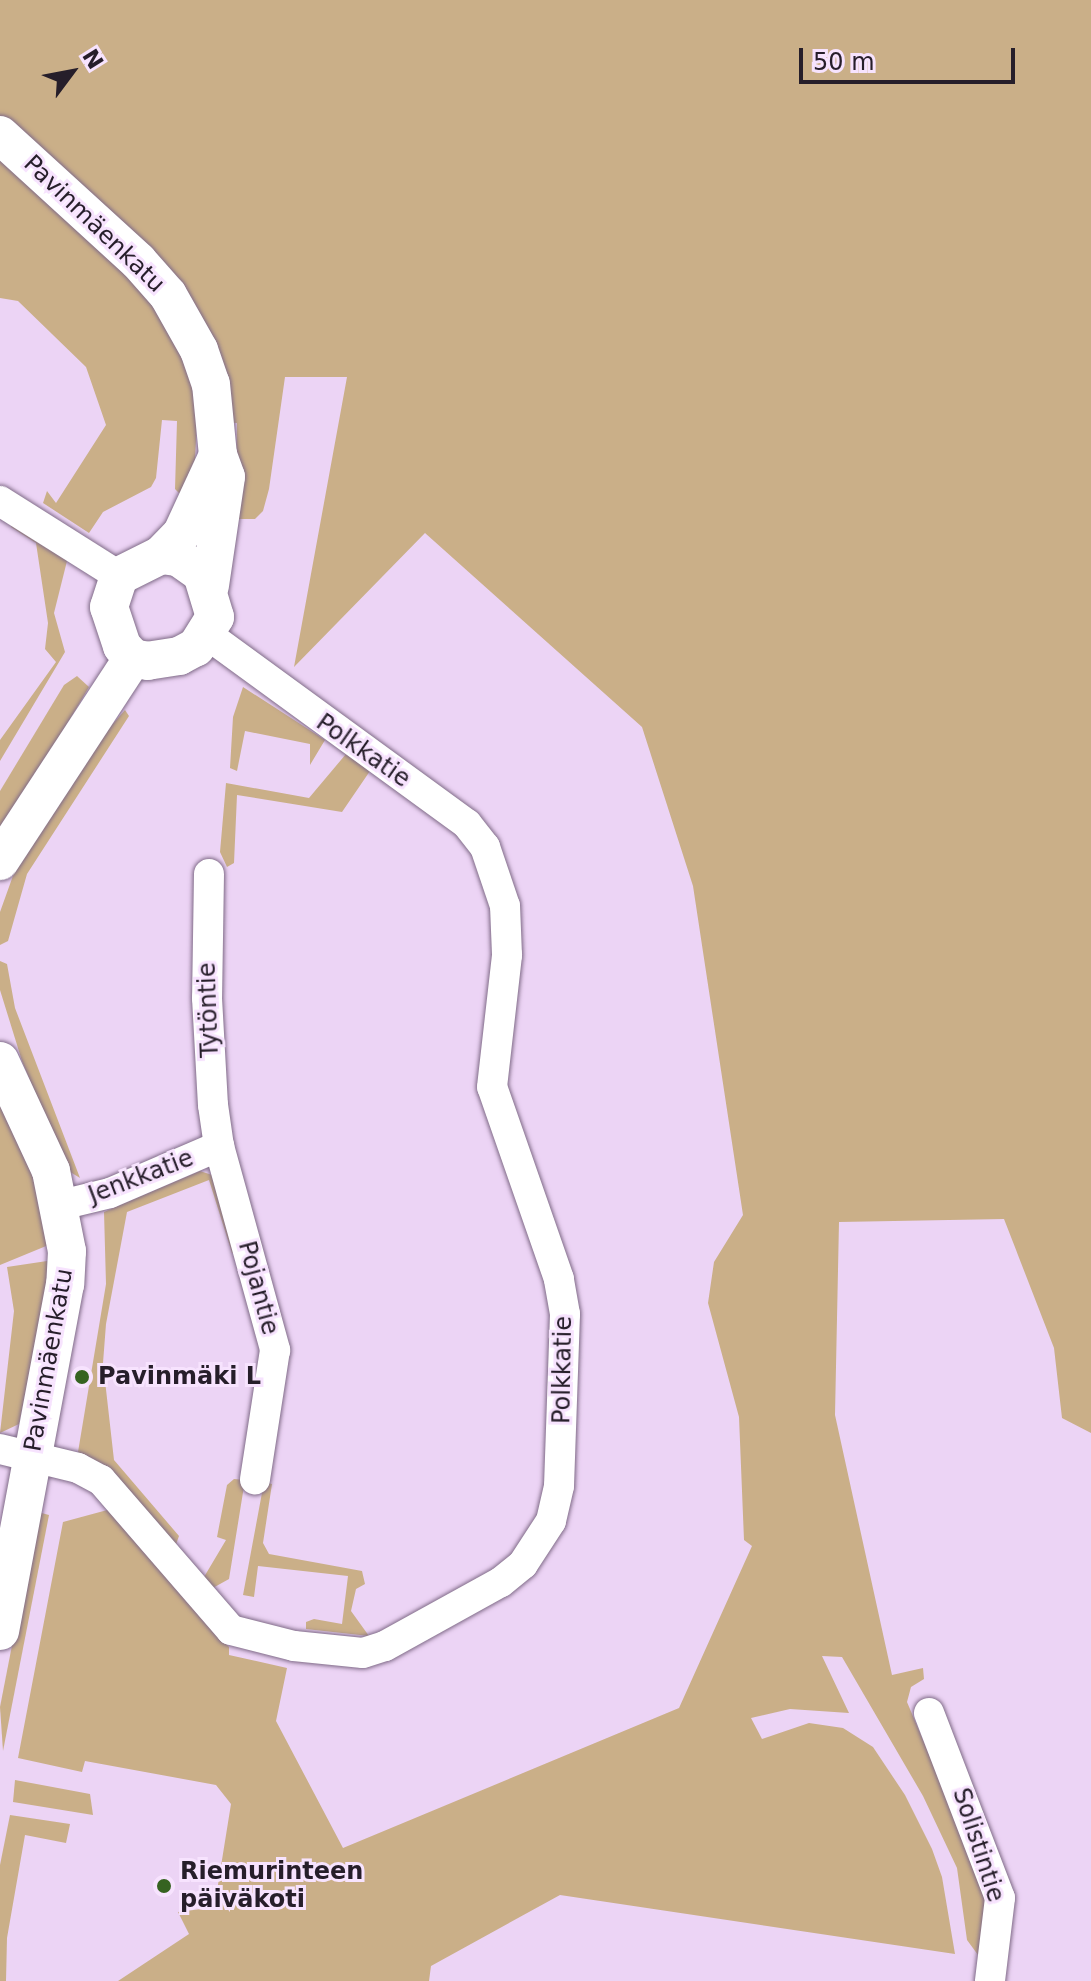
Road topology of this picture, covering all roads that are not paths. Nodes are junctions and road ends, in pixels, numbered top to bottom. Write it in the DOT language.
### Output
graph roads {
  1 [pos="0,135"];
  2 [pos="218,455"];
  3 [pos="0,501"];
  4 [pos="161,555"];
  5 [pos="119,576"];
  6 [pos="210,586"];
  7 [pos="208,635"];
  8 [pos="133,658"];
  9 [pos="0,861"];
  10 [pos="209,874"];
  11 [pos="0,1029"];
  12 [pos="0,1061"];
  13 [pos="18,1094"];
  14 [pos="219,1146"];
  15 [pos="61,1205"];
  16 [pos="16,1453"];
  17 [pos="255,1479"];
  18 [pos="0,1631"];
  19 [pos="929,1713"];
  20 [pos="990,1981"];
  1 -- 2 [label="street, Pavinmäenkatu"];
  2 -- 4 [label="street"];
  2 -- 6 [label="street, Pavinmäenkatu"];
  3 -- 5 [label="street"];
  4 -- 5 [label="street"];
  4 -- 6 [label="street"];
  5 -- 8 [label="street"];
  6 -- 7 [label="street"];
  7 -- 8 [label="street"];
  7 -- 16 [label="street, Polkkatie"];
  8 -- 9 [label="street"];
  10 -- 14 [label="street, Tytöntie"];
  11 -- 13 [label="street, Pavinmäenkatu"];
  12 -- 13 [label="street, Pavinmäenkatu"];
  13 -- 15 [label="street, Pavinmäenkatu"];
  14 -- 15 [label="street, Jenkkatie"];
  14 -- 17 [label="street, Pojantie"];
  15 -- 16 [label="street, Pavinmäenkatu"];
  16 -- 18 [label="street, Pavinmäenkatu"];
  19 -- 20 [label="street, Solistintie"];
}
